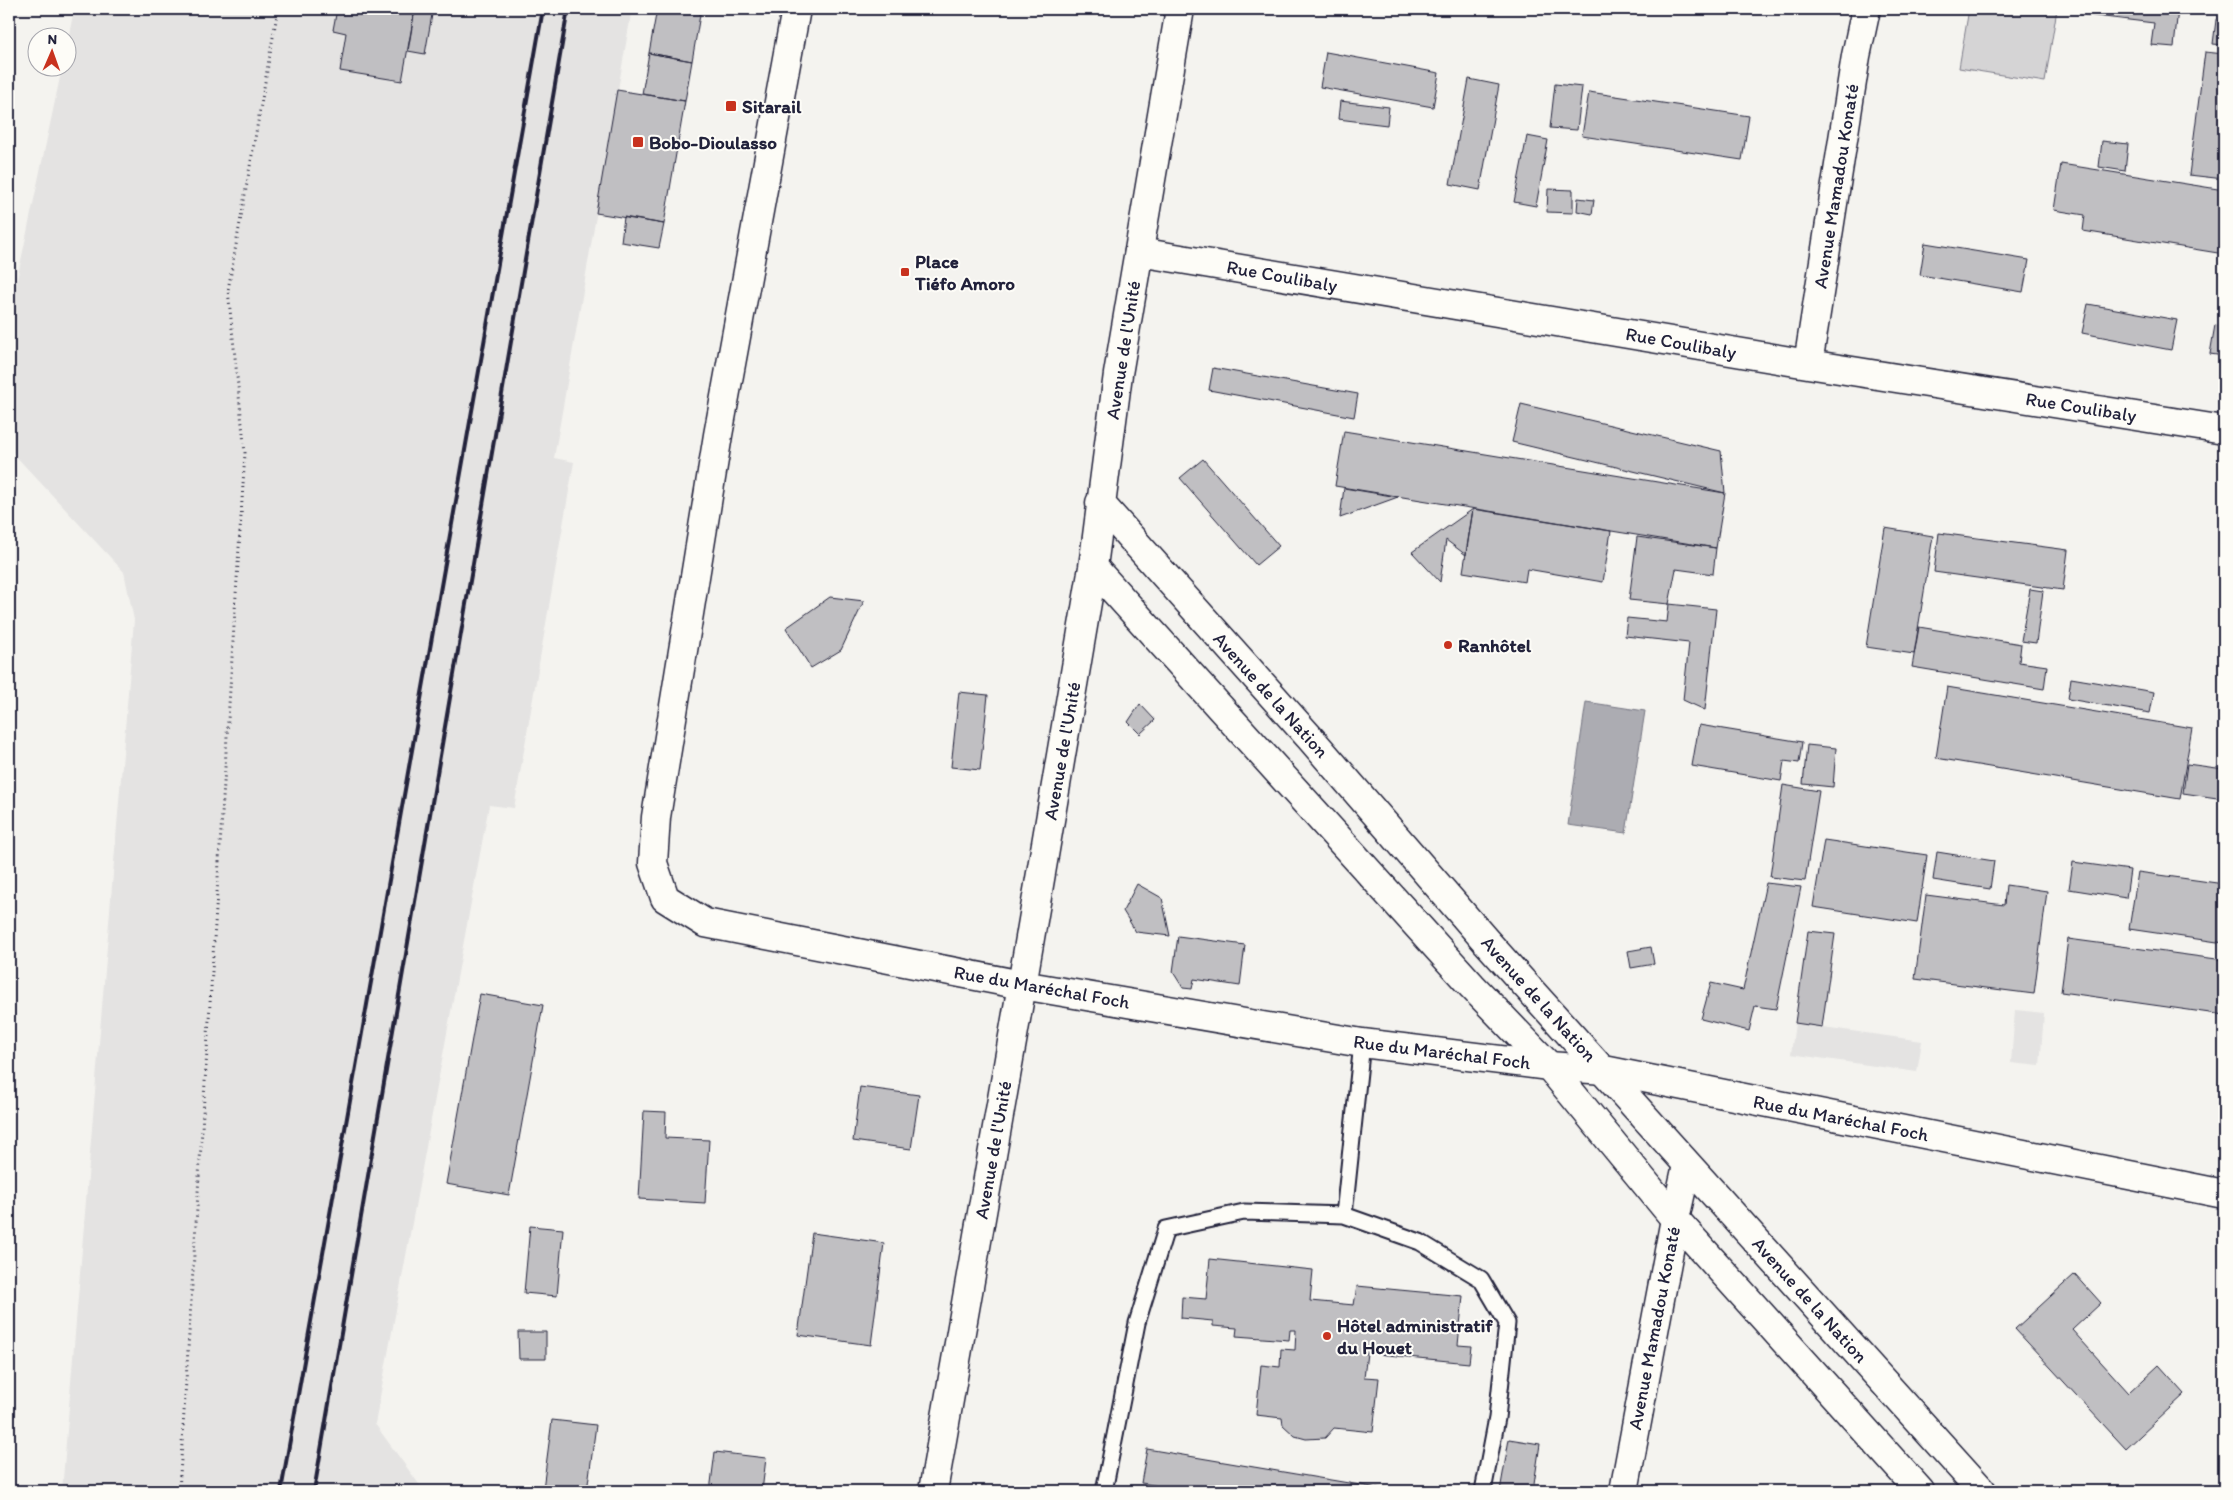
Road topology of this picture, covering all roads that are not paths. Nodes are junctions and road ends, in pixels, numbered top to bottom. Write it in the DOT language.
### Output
graph roads {
  1 [pos="796,9"];
  2 [pos="1866,9"];
  3 [pos="1182,10"];
  4 [pos="1139,252"];
  5 [pos="1808,364"];
  6 [pos="2224,430"];
  7 [pos="1100,503"];
  8 [pos="1093,567"];
  9 [pos="1022,985"];
  10 [pos="1362,1044"];
  11 [pos="1549,1066"];
  12 [pos="1604,1070"];
  13 [pos="1687,1165"];
  14 [pos="2224,1194"];
  15 [pos="1344,1215"];
  16 [pos="1675,1219"];
  17 [pos="934,1491"];
  18 [pos="1104,1491"];
  19 [pos="1484,1491"];
  20 [pos="1624,1491"];
  21 [pos="1920,1491"];
  22 [pos="1982,1491"];
  1 -- 9 [label="street, Rue du Maréchal Foch"];
  2 -- 5 [label="street, Avenue Mamadou Konaté"];
  3 -- 4 [label="street, Avenue de l'Unité"];
  4 -- 5 [label="street, Rue Coulibaly"];
  4 -- 7 [label="street, Avenue de l'Unité"];
  5 -- 6 [label="street, Rue Coulibaly"];
  7 -- 8 [label="street, Avenue de l'Unité"];
  7 -- 12 [label="street, Avenue de la Nation"];
  8 -- 9 [label="street, Avenue de l'Unité"];
  8 -- 11 [label="street, Avenue de la Nation"];
  9 -- 10 [label="street, Rue du Maréchal Foch"];
  9 -- 17 [label="street, Avenue de l'Unité"];
  10 -- 11 [label="street, Rue du Maréchal Foch"];
  10 -- 15 [label="lane"];
  11 -- 12 [label="street, Rue du Maréchal Foch"];
  11 -- 16 [label="street, Avenue de la Nation"];
  12 -- 13 [label="street, Avenue de la Nation"];
  12 -- 14 [label="street, Rue du Maréchal Foch"];
  13 -- 16 [label="street, Avenue Mamadou Konaté"];
  13 -- 22 [label="street, Avenue de la Nation"];
  15 -- 18 [label="lane"];
  15 -- 19 [label="lane"];
  16 -- 20 [label="street, Avenue Mamadou Konaté"];
  16 -- 21 [label="street, Avenue de la Nation"];
}
